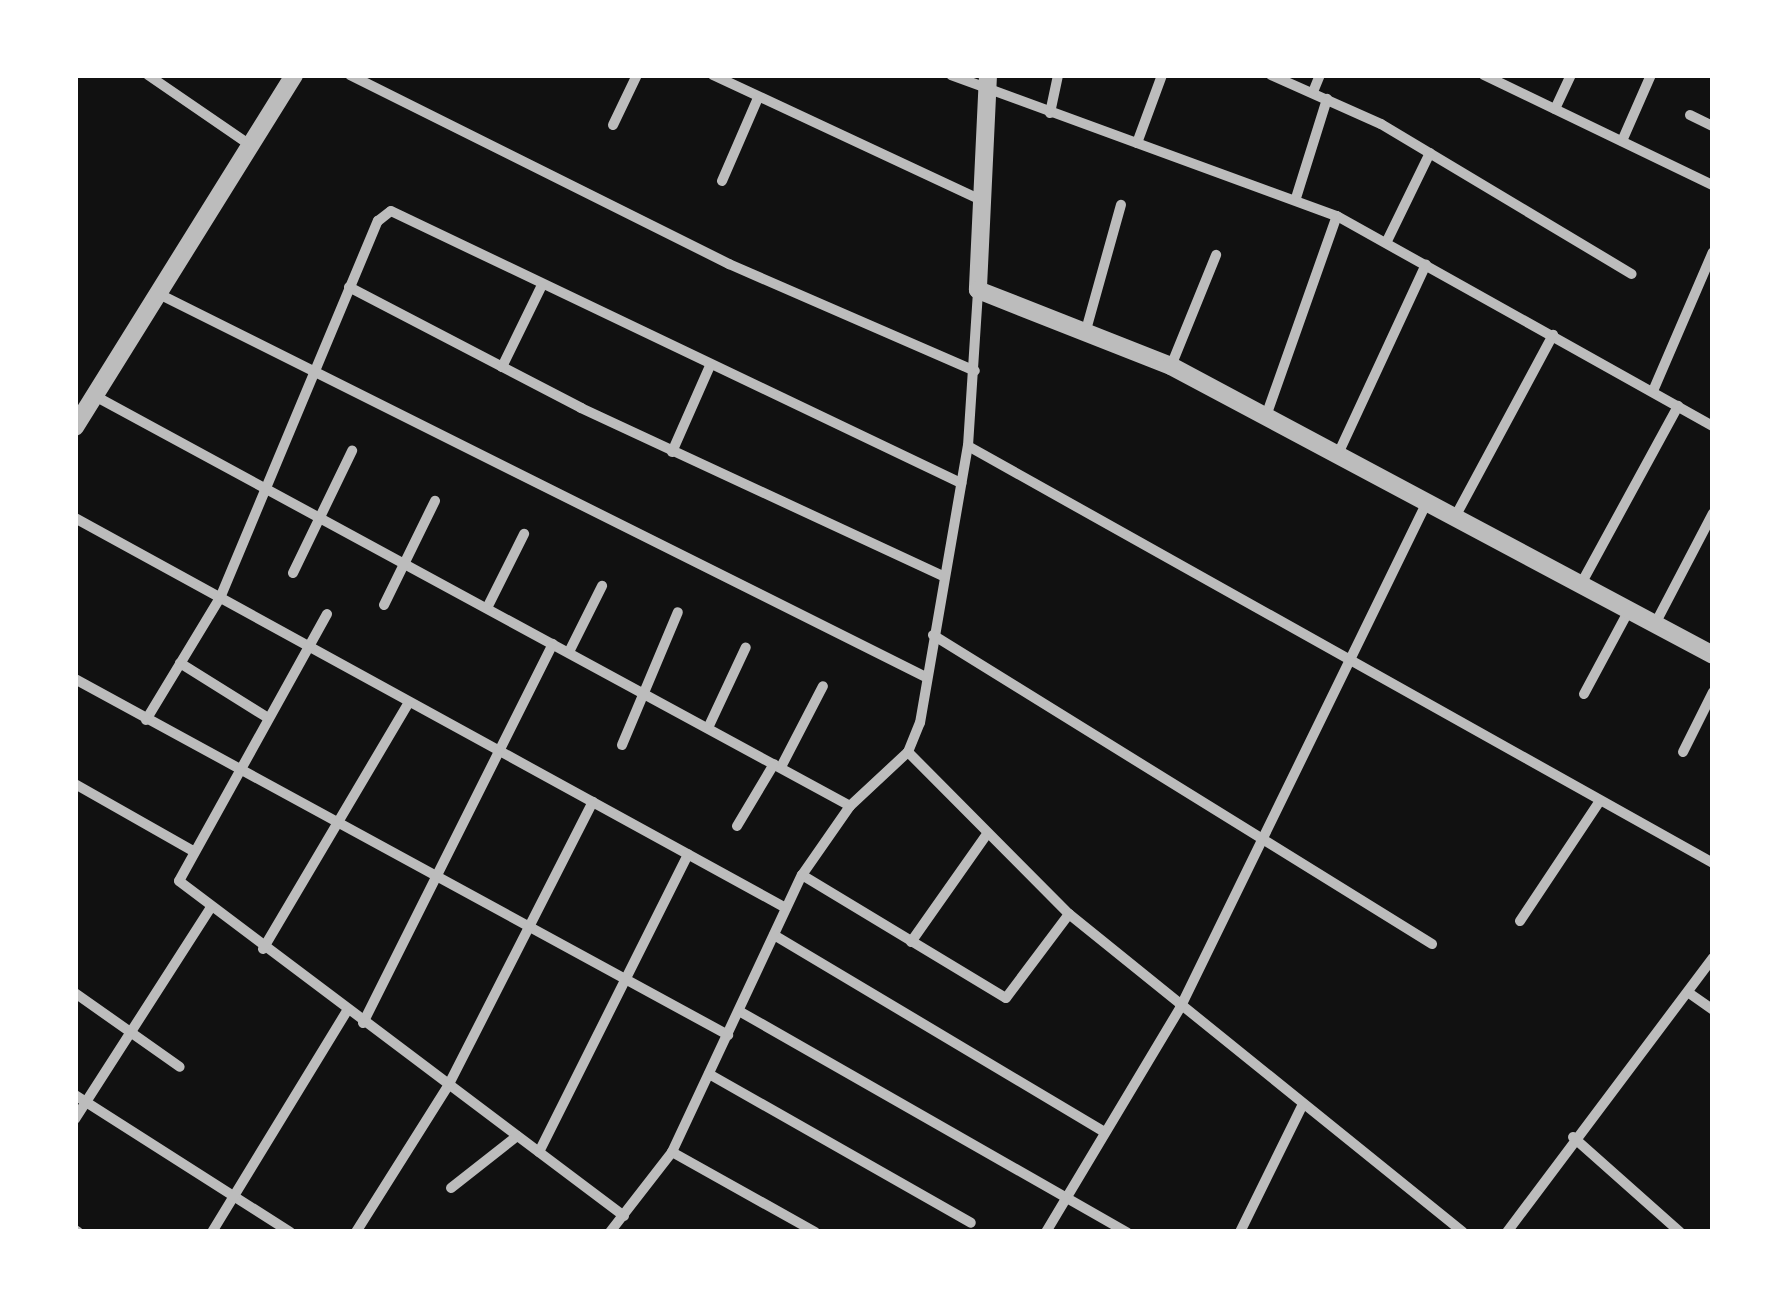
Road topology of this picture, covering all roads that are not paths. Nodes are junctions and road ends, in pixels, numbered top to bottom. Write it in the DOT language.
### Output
graph roads {
  1 [pos="148,75"];
  2 [pos="294,75"];
  3 [pos="350,75"];
  4 [pos="637,75"];
  5 [pos="713,75"];
  6 [pos="951,75"];
  7 [pos="1058,75"];
  8 [pos="1162,75"];
  9 [pos="1271,75"];
  10 [pos="1320,75"];
  11 [pos="1484,75"];
  12 [pos="1572,75"];
  13 [pos="1651,75"];
  14 [pos="988,84"];
  15 [pos="1313,92"];
  16 [pos="758,98"];
  17 [pos="1327,99"];
  18 [pos="1555,109"];
  19 [pos="1050,113"];
  20 [pos="1690,115"];
  21 [pos="613,125"];
  22 [pos="1713,126"];
  23 [pos="1622,141"];
  24 [pos="1137,143"];
  25 [pos="250,145"];
  26 [pos="1430,153"];
  27 [pos="722,181"];
  28 [pos="1713,184"];
  29 [pos="1296,198"];
  30 [pos="984,202"];
  31 [pos="1121,204"];
  32 [pos="1338,216"];
  33 [pos="1386,240"];
  34 [pos="1713,252"];
  35 [pos="1216,255"];
  36 [pos="1426,264"];
  37 [pos="1632,274"];
  38 [pos="1702,278"];
  39 [pos="1713,284"];
  40 [pos="542,285"];
  41 [pos="349,288"];
  42 [pos="978,290"];
  43 [pos="159,294"];
  44 [pos="1086,330"];
  45 [pos="1553,335"];
  46 [pos="1171,366"];
  47 [pos="502,367"];
  48 [pos="709,368"];
  49 [pos="974,371"];
  50 [pos="313,372"];
  51 [pos="1652,391"];
  52 [pos="94,396"];
  53 [pos="1678,406"];
  54 [pos="1266,416"];
  55 [pos="1713,426"];
  56 [pos="75,427"];
  57 [pos="968,446"];
  58 [pos="352,451"];
  59 [pos="672,452"];
  60 [pos="1338,454"];
  61 [pos="960,483"];
  62 [pos="270,491"];
  63 [pos="436,500"];
  64 [pos="1428,502"];
  65 [pos="1713,514"];
  66 [pos="1455,517"];
  67 [pos="75,518"];
  68 [pos="320,518"];
  69 [pos="524,534"];
  70 [pos="406,564"];
  71 [pos="293,573"];
  72 [pos="942,576"];
  73 [pos="1581,584"];
  74 [pos="602,586"];
  75 [pos="220,598"];
  76 [pos="384,606"];
  77 [pos="487,608"];
  78 [pos="1629,610"];
  79 [pos="678,612"];
  80 [pos="327,614"];
  81 [pos="1655,624"];
  82 [pos="932,634"];
  83 [pos="553,644"];
  84 [pos="310,647"];
  85 [pos="746,647"];
  86 [pos="569,652"];
  87 [pos="1713,655"];
  88 [pos="180,663"];
  89 [pos="1345,665"];
  90 [pos="926,676"];
  91 [pos="75,679"];
  92 [pos="823,686"];
  93 [pos="1713,692"];
  94 [pos="643,693"];
  95 [pos="1584,694"];
  96 [pos="410,702"];
  97 [pos="268,718"];
  98 [pos="146,720"];
  99 [pos="708,728"];
  100 [pos="622,745"];
  101 [pos="502,752"];
  102 [pos="908,752"];
  103 [pos="1683,752"];
  104 [pos="777,766"];
  105 [pos="238,770"];
  106 [pos="75,784"];
  107 [pos="594,802"];
  108 [pos="1600,802"];
  109 [pos="850,806"];
  110 [pos="337,824"];
  111 [pos="736,826"];
  112 [pos="988,834"];
  113 [pos="1258,836"];
  114 [pos="191,850"];
  115 [pos="688,854"];
  116 [pos="1713,863"];
  117 [pos="802,875"];
  118 [pos="438,881"];
  119 [pos="786,908"];
  120 [pos="210,909"];
  121 [pos="1069,914"];
  122 [pos="1520,921"];
  123 [pos="530,930"];
  124 [pos="774,935"];
  125 [pos="912,942"];
  126 [pos="1432,944"];
  127 [pos="263,949"];
  128 [pos="1713,958"];
  129 [pos="628,980"];
  130 [pos="75,992"];
  131 [pos="1689,993"];
  132 [pos="1180,1008"];
  133 [pos="347,1010"];
  134 [pos="739,1010"];
  135 [pos="1713,1010"];
  136 [pos="363,1022"];
  137 [pos="130,1033"];
  138 [pos="728,1034"];
  139 [pos="180,1067"];
  140 [pos="710,1074"];
  141 [pos="448,1086"];
  142 [pos="75,1095"];
  143 [pos="86,1102"];
  144 [pos="1303,1104"];
  145 [pos="75,1120"];
  146 [pos="1105,1132"];
  147 [pos="517,1136"];
  148 [pos="1573,1137"];
  149 [pos="539,1152"];
  150 [pos="672,1152"];
  151 [pos="452,1188"];
  152 [pos="234,1196"];
  153 [pos="1066,1197"];
  154 [pos="624,1216"];
  155 [pos="971,1223"];
  156 [pos="212,1232"];
  157 [pos="290,1232"];
  158 [pos="356,1232"];
  159 [pos="610,1232"];
  160 [pos="815,1232"];
  161 [pos="1046,1232"];
  162 [pos="1127,1232"];
  163 [pos="1240,1232"];
  164 [pos="1463,1232"];
  165 [pos="1507,1232"];
  166 [pos="1680,1232"];
  1 -- 25 [label="street"];
  2 -- 25 [label="street"];
  3 -- 49 [label="street"];
  4 -- 21 [label="street"];
  5 -- 16 [label="street"];
  6 -- 14 [label="street"];
  7 -- 19 [label="street"];
  8 -- 24 [label="street"];
  9 -- 15 [label="street"];
  10 -- 15 [label="street"];
  11 -- 18 [label="street"];
  12 -- 18 [label="street"];
  13 -- 23 [label="street"];
  14 -- 19 [label="street"];
  14 -- 30 [label="street"];
  15 -- 17 [label="street"];
  16 -- 27 [label="street"];
  16 -- 30 [label="street"];
  17 -- 26 [label="street"];
  17 -- 29 [label="street"];
  18 -- 23 [label="street"];
  19 -- 24 [label="street"];
  20 -- 22 [label="street"];
  23 -- 28 [label="street"];
  24 -- 29 [label="street"];
  25 -- 43 [label="street"];
  26 -- 33 [label="street"];
  26 -- 37 [label="street"];
  29 -- 32 [label="street"];
  30 -- 42 [label="street"];
  31 -- 44 [label="street"];
  32 -- 33 [label="street"];
  32 -- 54 [label="street"];
  33 -- 36 [label="street"];
  34 -- 38 [label="street"];
  35 -- 46 [label="street"];
  36 -- 45 [label="street"];
  36 -- 60 [label="street"];
  38 -- 39 [label="street"];
  38 -- 51 [label="street"];
  40 -- 41 [label="street"];
  40 -- 47 [label="street"];
  40 -- 48 [label="street"];
  41 -- 47 [label="street"];
  41 -- 50 [label="street"];
  42 -- 44 [label="street"];
  42 -- 49 [label="street"];
  43 -- 50 [label="street"];
  43 -- 52 [label="street"];
  44 -- 46 [label="street"];
  45 -- 51 [label="street"];
  45 -- 66 [label="street"];
  46 -- 54 [label="street"];
  47 -- 59 [label="street"];
  48 -- 59 [label="street"];
  48 -- 61 [label="street"];
  49 -- 57 [label="street"];
  50 -- 62 [label="street"];
  50 -- 90 [label="street"];
  51 -- 53 [label="street"];
  52 -- 56 [label="street"];
  52 -- 62 [label="street"];
  53 -- 55 [label="street"];
  53 -- 73 [label="street"];
  54 -- 60 [label="street"];
  57 -- 61 [label="street"];
  57 -- 89 [label="street"];
  58 -- 68 [label="street"];
  59 -- 72 [label="street"];
  60 -- 64 [label="street"];
  61 -- 72 [label="street"];
  62 -- 68 [label="street"];
  62 -- 75 [label="street"];
  63 -- 70 [label="street"];
  64 -- 66 [label="street"];
  64 -- 89 [label="street"];
  65 -- 81 [label="street"];
  66 -- 73 [label="street"];
  67 -- 75 [label="street"];
  68 -- 70 [label="street"];
  68 -- 71 [label="street"];
  69 -- 77 [label="street"];
  70 -- 76 [label="street"];
  70 -- 77 [label="street"];
  72 -- 82 [label="street"];
  73 -- 78 [label="street"];
  74 -- 86 [label="street"];
  75 -- 84 [label="street"];
  75 -- 88 [label="street"];
  77 -- 83 [label="street"];
  78 -- 81 [label="street"];
  78 -- 95 [label="street"];
  79 -- 94 [label="street"];
  80 -- 84 [label="street"];
  81 -- 87 [label="street"];
  82 -- 90 [label="street"];
  82 -- 113 [label="street"];
  83 -- 86 [label="street"];
  83 -- 101 [label="street"];
  84 -- 96 [label="street"];
  84 -- 97 [label="street"];
  85 -- 99 [label="street"];
  86 -- 94 [label="street"];
  88 -- 97 [label="street"];
  88 -- 98 [label="street"];
  89 -- 108 [label="street"];
  89 -- 113 [label="street"];
  90 -- 102 [label="street"];
  91 -- 98 [label="street"];
  92 -- 104 [label="street"];
  93 -- 103 [label="street"];
  94 -- 99 [label="street"];
  94 -- 100 [label="street"];
  96 -- 101 [label="street"];
  96 -- 110 [label="street"];
  97 -- 105 [label="street"];
  98 -- 105 [label="street"];
  99 -- 104 [label="street"];
  101 -- 107 [label="street"];
  101 -- 118 [label="street"];
  102 -- 109 [label="street"];
  102 -- 112 [label="street"];
  104 -- 109 [label="street"];
  104 -- 111 [label="street"];
  105 -- 110 [label="street"];
  105 -- 114 [label="street"];
  106 -- 114 [label="street"];
  107 -- 115 [label="street"];
  107 -- 123 [label="street"];
  108 -- 116 [label="street"];
  108 -- 122 [label="street"];
  109 -- 117 [label="street"];
  110 -- 118 [label="street"];
  110 -- 127 [label="street"];
  112 -- 121 [label="street"];
  112 -- 125 [label="street"];
  113 -- 126 [label="street"];
  113 -- 132 [label="street"];
  114 -- 120 [label="street"];
  115 -- 119 [label="street"];
  115 -- 129 [label="street"];
  117 -- 119 [label="street"];
  117 -- 125 [label="street"];
  118 -- 123 [label="street"];
  118 -- 136 [label="street"];
  119 -- 124 [label="street"];
  120 -- 127 [label="street"];
  120 -- 137 [label="street"];
  121 -- 125 [label="street"];
  121 -- 132 [label="street"];
  123 -- 129 [label="street"];
  123 -- 141 [label="street"];
  124 -- 134 [label="street"];
  124 -- 146 [label="street"];
  127 -- 133 [label="street"];
  128 -- 131 [label="street"];
  129 -- 138 [label="street"];
  129 -- 149 [label="street"];
  130 -- 137 [label="street"];
  131 -- 135 [label="street"];
  131 -- 148 [label="street"];
  132 -- 144 [label="street"];
  132 -- 146 [label="street"];
  133 -- 136 [label="street"];
  133 -- 152 [label="street"];
  134 -- 138 [label="street"];
  134 -- 153 [label="street"];
  136 -- 141 [label="street"];
  137 -- 139 [label="street"];
  137 -- 143 [label="street"];
  138 -- 140 [label="street"];
  140 -- 150 [label="street"];
  140 -- 155 [label="street"];
  141 -- 147 [label="street"];
  141 -- 158 [label="street"];
  142 -- 143 [label="street"];
  143 -- 145 [label="street"];
  143 -- 152 [label="street"];
  144 -- 163 [label="street"];
  144 -- 164 [label="street"];
  146 -- 153 [label="street"];
  147 -- 149 [label="street"];
  147 -- 151 [label="street"];
  148 -- 165 [label="street"];
  148 -- 166 [label="street"];
  149 -- 154 [label="street"];
  150 -- 154 [label="street"];
  150 -- 160 [label="street"];
  152 -- 156 [label="street"];
  152 -- 157 [label="street"];
  153 -- 161 [label="street"];
  153 -- 162 [label="street"];
  154 -- 159 [label="street"];
}
